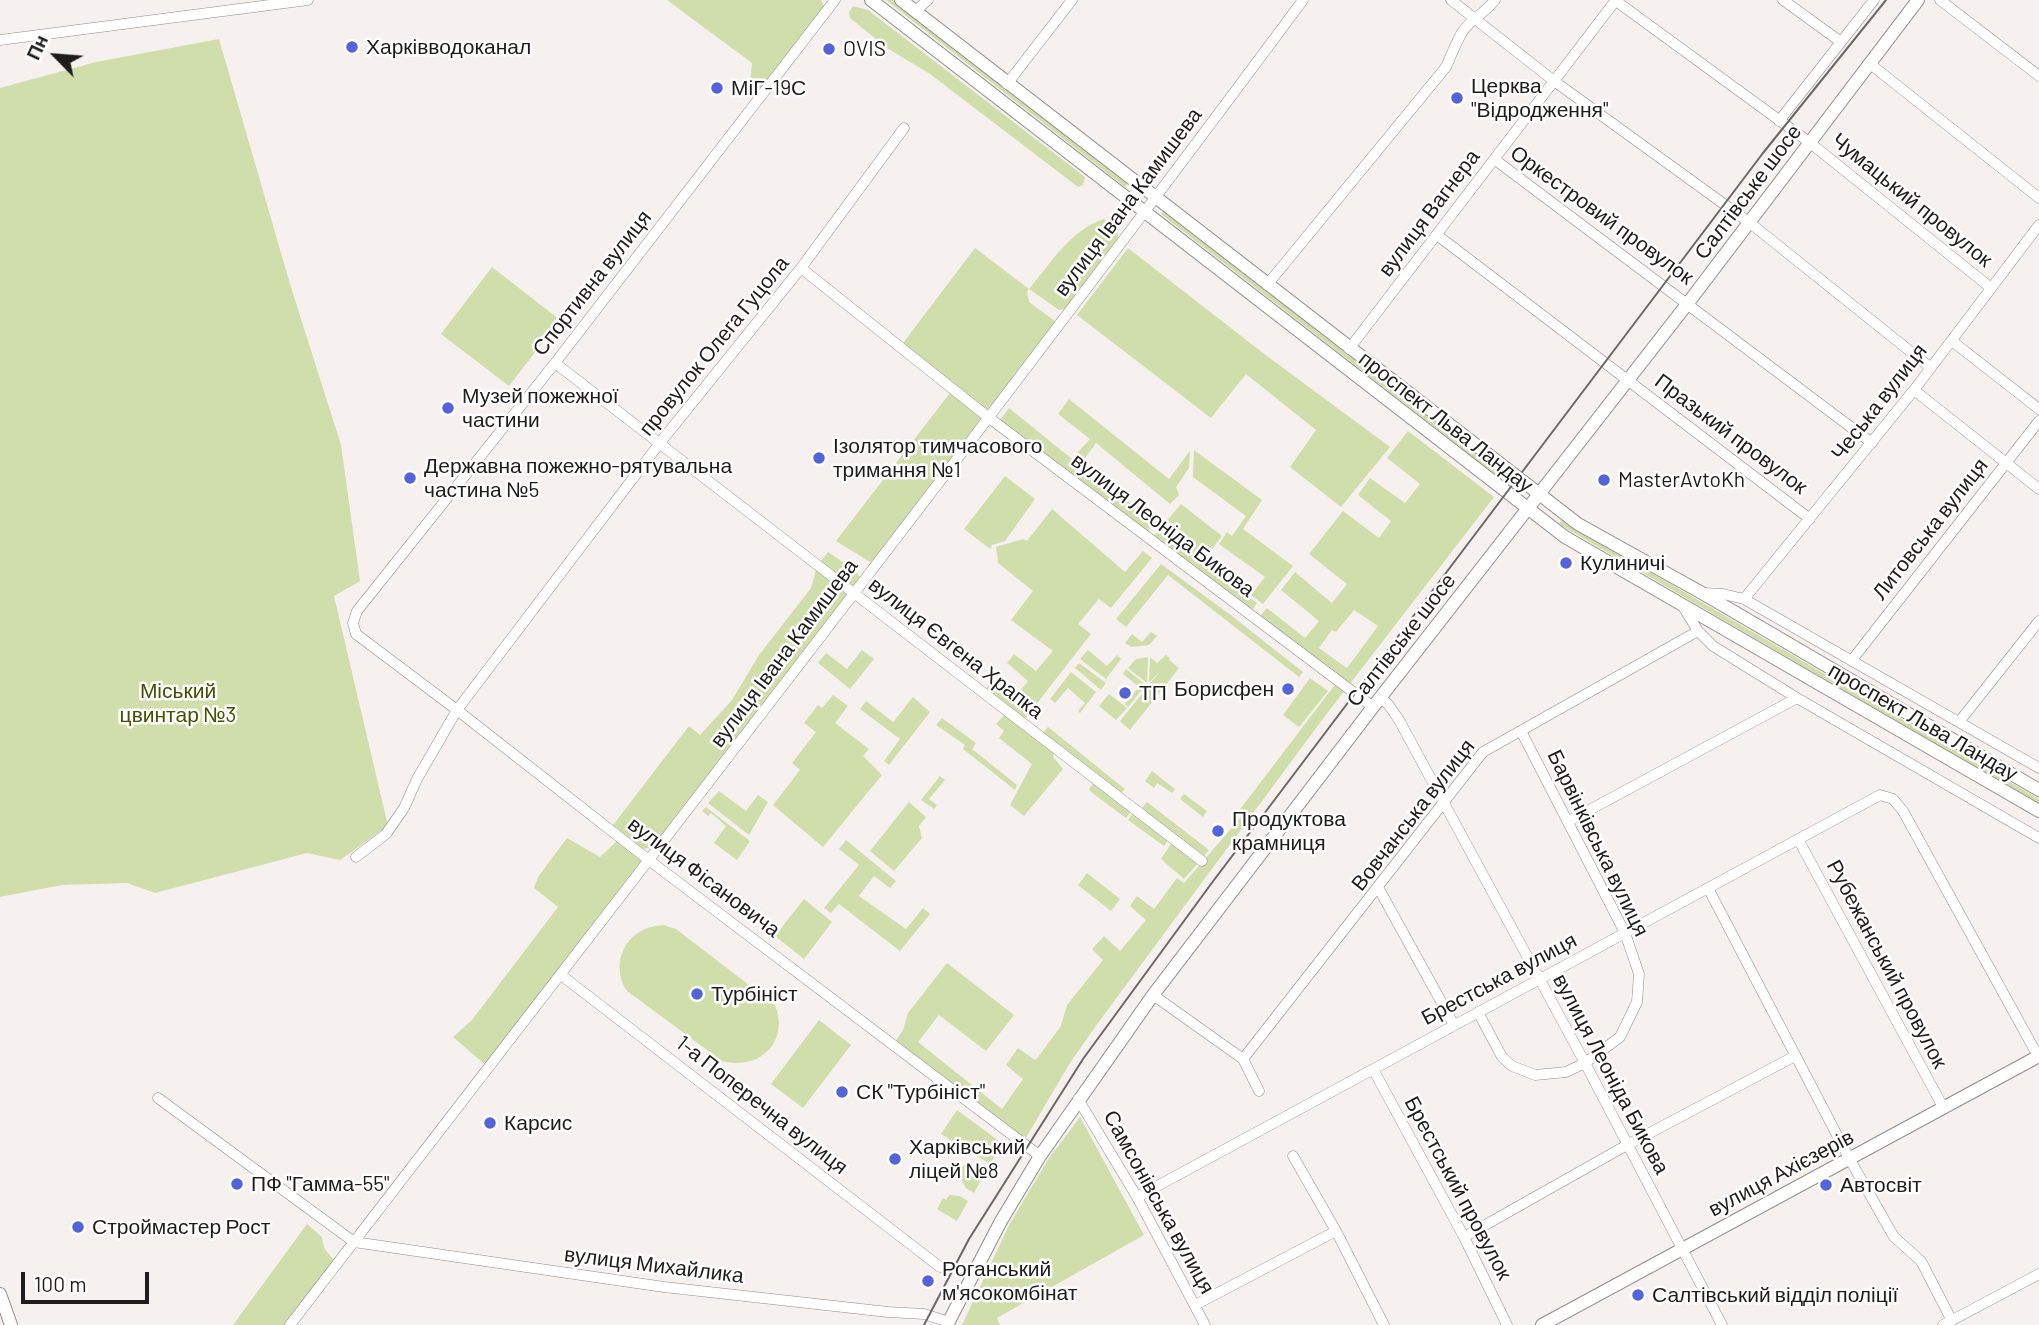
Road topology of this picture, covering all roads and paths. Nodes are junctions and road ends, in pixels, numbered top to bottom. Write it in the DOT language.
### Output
graph roads {
  1 [pos="308,0"];
  2 [pos="835,0"];
  3 [pos="871,0"];
  4 [pos="901,0"];
  5 [pos="928,0"];
  6 [pos="1072,0"];
  7 [pos="1303,0"];
  8 [pos="1451,0"];
  9 [pos="1495,0"];
  10 [pos="1616,0"];
  11 [pos="1783,0"];
  12 [pos="1874,0"];
  13 [pos="1940,0"];
  14 [pos="1917,1"];
  15 [pos="915,10"];
  16 [pos="1475,19"];
  17 [pos="0,40"];
  18 [pos="1841,42"];
  19 [pos="1869,63"];
  20 [pos="2039,76"];
  21 [pos="1554,81"];
  22 [pos="1007,83"];
  23 [pos="1779,121"];
  24 [pos="904,128"];
  25 [pos="1809,142"];
  26 [pos="1494,159"];
  27 [pos="2039,198"];
  28 [pos="1156,199"];
  29 [pos="1145,213"];
  30 [pos="1750,223"];
  31 [pos="2039,225"];
  32 [pos="1437,235"];
  33 [pos="801,268"];
  34 [pos="1267,285"];
  35 [pos="1991,288"];
  36 [pos="1688,303"];
  37 [pos="1952,341"];
  38 [pos="1349,349"];
  39 [pos="555,363"];
  40 [pos="1931,368"];
  41 [pos="1629,380"];
  42 [pos="1914,390"];
  43 [pos="2039,410"];
  44 [pos="988,416"];
  45 [pos="2039,421"];
  46 [pos="1872,443"];
  47 [pos="659,444"];
  48 [pos="2005,463"];
  49 [pos="2039,489"];
  50 [pos="1539,495"];
  51 [pos="1528,509"];
  52 [pos="1810,519"];
  53 [pos="1702,593"];
  54 [pos="853,594"];
  55 [pos="1744,599"];
  56 [pos="1681,605"];
  57 [pos="2039,621"];
  58 [pos="353,623"];
  59 [pos="1698,631"];
  60 [pos="1852,660"];
  61 [pos="1797,698"];
  62 [pos="1376,702"];
  63 [pos="457,710"];
  64 [pos="1959,722"];
  65 [pos="1521,731"];
  66 [pos="2039,768"];
  67 [pos="2039,789"];
  68 [pos="1443,802"];
  69 [pos="2039,811"];
  70 [pos="1569,821"];
  71 [pos="2039,838"];
  72 [pos="1798,839"];
  73 [pos="356,857"];
  74 [pos="650,861"];
  75 [pos="1202,861"];
  76 [pos="1707,888"];
  77 [pos="1378,889"];
  78 [pos="1625,933"];
  79 [pos="561,975"];
  80 [pos="1540,980"];
  81 [pos="1153,995"];
  82 [pos="1478,1012"];
  83 [pos="1454,1025"];
  84 [pos="1795,1056"];
  85 [pos="2038,1056"];
  86 [pos="1243,1059"];
  87 [pos="1585,1063"];
  88 [pos="1373,1069"];
  89 [pos="1259,1091"];
  90 [pos="158,1098"];
  91 [pos="1078,1099"];
  92 [pos="1943,1107"];
  93 [pos="1628,1145"];
  94 [pos="1041,1156"];
  95 [pos="1293,1156"];
  96 [pos="1849,1158"];
  97 [pos="1136,1197"];
  98 [pos="1336,1231"];
  99 [pos="1464,1237"];
  100 [pos="354,1242"];
  101 [pos="1681,1248"];
  102 [pos="940,1267"];
  103 [pos="2039,1274"];
  104 [pos="0,1294"];
  105 [pos="1195,1305"];
  106 [pos="948,1323"];
  107 [pos="1947,1323"];
  108 [pos="11,1325"];
  109 [pos="290,1325"];
  110 [pos="1205,1325"];
  111 [pos="1384,1325"];
  112 [pos="1507,1325"];
  113 [pos="1542,1325"];
  114 [pos="1721,1325"];
  1 -- 17 [label="street"];
  2 -- 39 [label="street, Спортивна вулиця"];
  3 -- 29 [label="main road, проспект Льва Ландау"];
  4 -- 15 [label="main road, проспект Льва Ландау"];
  5 -- 15 [label="street"];
  6 -- 22 [label="street"];
  7 -- 28 [label="street, вулиця Івана Камишева"];
  8 -- 16 [label="street"];
  9 -- 16 [label="street"];
  10 -- 21 [label="street, вулиця Вагнера"];
  10 -- 23 [label="street, Чумацький провулок"];
  11 -- 18 [label="street"];
  12 -- 18 [label="street"];
  13 -- 20 [label="street"];
  14 -- 19 [label="main road, Салтівське шосе"];
  15 -- 22 [label="main road, проспект Льва Ландау"];
  16 -- 21 [label="street"];
  16 -- 34 [label="street"];
  18 -- 23 [label="street"];
  19 -- 25 [label="main road, Салтівське шосе"];
  19 -- 27 [label="street"];
  21 -- 26 [label="street, вулиця Вагнера"];
  21 -- 30 [label="street"];
  22 -- 28 [label="main road, проспект Льва Ландау"];
  23 -- 25 [label="street, Чумацький провулок"];
  24 -- 33 [label="street, провулок Олега Гуцола"];
  25 -- 30 [label="main road, Салтівське шосе"];
  25 -- 35 [label="street, Чумацький провулок"];
  26 -- 32 [label="street, вулиця Вагнера"];
  26 -- 36 [label="street, Оркестровий провулок"];
  28 -- 29 [label="street, вулиця Івана Камишева"];
  28 -- 34 [label="main road, проспект Льва Ландау"];
  29 -- 44 [label="street, вулиця Івана Камишева"];
  29 -- 51 [label="main road, проспект Льва Ландау"];
  30 -- 36 [label="main road, Салтівське шосе"];
  30 -- 40 [label="street"];
  31 -- 35 [label="street, Чеська вулиця"];
  32 -- 38 [label="street, вулиця Вагнера"];
  32 -- 41 [label="street, Празький провулок"];
  33 -- 44 [label="street, вулиця Леоніда Бикова"];
  33 -- 47 [label="street, провулок Олега Гуцола"];
  34 -- 38 [label="main road, проспект Льва Ландау"];
  35 -- 37 [label="street, Чеська вулиця"];
  36 -- 41 [label="main road, Салтівське шосе"];
  36 -- 46 [label="street, Оркестровий провулок"];
  37 -- 40 [label="street, Чеська вулиця"];
  37 -- 43 [label="street"];
  38 -- 50 [label="main road, проспект Льва Ландау"];
  39 -- 47 [label="street, вулиця Євгена Храпка"];
  39 -- 58 [label="street, Спортивна вулиця"];
  40 -- 42 [label="street, Чеська вулиця"];
  41 -- 50 [label="main road, Салтівське шосе"];
  41 -- 52 [label="street, Празький провулок"];
  42 -- 46 [label="street, Чеська вулиця"];
  42 -- 48 [label="street"];
  44 -- 54 [label="street, вулиця Івана Камишева"];
  44 -- 62 [label="street, вулиця Леоніда Бикова"];
  45 -- 48 [label="street, Литовська вулиця"];
  46 -- 52 [label="street, Чеська вулиця"];
  47 -- 54 [label="street, вулиця Євгена Храпка"];
  47 -- 63 [label="street, провулок Олега Гуцола"];
  48 -- 49 [label="street"];
  48 -- 60 [label="street, Литовська вулиця"];
  50 -- 51 [label="main road, Салтівське шосе"];
  50 -- 53 [label="main road, проспект Льва Ландау"];
  51 -- 56 [label="main road, проспект Льва Ландау"];
  51 -- 62 [label="main road, Салтівське шосе"];
  52 -- 55 [label="street, Чеська вулиця"];
  53 -- 55 [label="street"];
  53 -- 67 [label="main road, проспект Льва Ландау"];
  54 -- 74 [label="street, вулиця Івана Камишева"];
  54 -- 75 [label="street, вулиця Євгена Храпка"];
  55 -- 60 [label="street"];
  56 -- 59 [label="street"];
  56 -- 69 [label="main road, проспект Льва Ландау"];
  57 -- 64 [label="street"];
  58 -- 63 [label="street, вулиця Фісановича"];
  59 -- 61 [label="street"];
  59 -- 65 [label="street, Вовчанська вулиця"];
  60 -- 64 [label="street"];
  61 -- 70 [label="street"];
  61 -- 71 [label="street"];
  62 -- 68 [label="street, вулиця Леоніда Бикова"];
  62 -- 81 [label="main road, Салтівське шосе"];
  63 -- 73 [label="street, провулок Олега Гуцола"];
  63 -- 74 [label="street, вулиця Фісановича"];
  64 -- 66 [label="street"];
  65 -- 68 [label="street, Вовчанська вулиця"];
  65 -- 70 [label="street, Барвінківська вулиця"];
  68 -- 77 [label="street, Вовчанська вулиця"];
  68 -- 80 [label="street, вулиця Леоніда Бикова"];
  70 -- 78 [label="street, Барвінківська вулиця"];
  72 -- 76 [label="street, Брестська вулиця"];
  72 -- 85 [label="street, Брестська вулиця"];
  72 -- 92 [label="street, Рубежанський провулок"];
  74 -- 79 [label="street, вулиця Івана Камишева"];
  74 -- 94 [label="street, вулиця Фісановича"];
  76 -- 78 [label="street, Брестська вулиця"];
  76 -- 84 [label="street"];
  77 -- 83 [label="street"];
  77 -- 86 [label="street, Вовчанська вулиця"];
  78 -- 80 [label="street, Брестська вулиця"];
  78 -- 87 [label="street, Барвінківська вулиця"];
  79 -- 100 [label="street, вулиця Івана Камишева"];
  79 -- 102 [label="street, 1-а Поперечна вулиця"];
  80 -- 82 [label="street, Брестська вулиця"];
  80 -- 87 [label="street, вулиця Леоніда Бикова"];
  81 -- 86 [label="street"];
  81 -- 91 [label="main road, Салтівське шосе"];
  82 -- 83 [label="street, Брестська вулиця"];
  82 -- 87 [label="street, Барвінківська вулиця"];
  83 -- 88 [label="street, Брестська вулиця"];
  84 -- 93 [label="street"];
  84 -- 96 [label="street"];
  85 -- 92 [label="main road, вулиця Ахієзерів"];
  86 -- 89 [label="street"];
  87 -- 93 [label="street, вулиця Леоніда Бикова"];
  88 -- 97 [label="street, Брестська вулиця"];
  88 -- 99 [label="street, Брестський провулок"];
  90 -- 100 [label="street"];
  91 -- 94 [label="main road, Салтівське шосе"];
  91 -- 97 [label="street, Самсонівська вулиця"];
  92 -- 96 [label="main road, вулиця Ахієзерів"];
  93 -- 99 [label="street"];
  93 -- 101 [label="street, вулиця Леоніда Бикова"];
  94 -- 106 [label="main road, Салтівське шосе"];
  95 -- 98 [label="street"];
  96 -- 101 [label="main road, вулиця Ахієзерів"];
  96 -- 107 [label="street"];
  97 -- 105 [label="street, Самсонівська вулиця"];
  98 -- 105 [label="street"];
  98 -- 111 [label="street"];
  99 -- 112 [label="street, Брестський провулок"];
  100 -- 106 [label="street, вулиця Михайлика"];
  100 -- 109 [label="street, вулиця Івана Камишева"];
  101 -- 113 [label="main road, вулиця Ахієзерів"];
  101 -- 114 [label="street, вулиця Леоніда Бикова"];
  103 -- 107 [label="street"];
  104 -- 108 [label="main road"];
  105 -- 110 [label="street, Самсонівська вулиця"];
}
